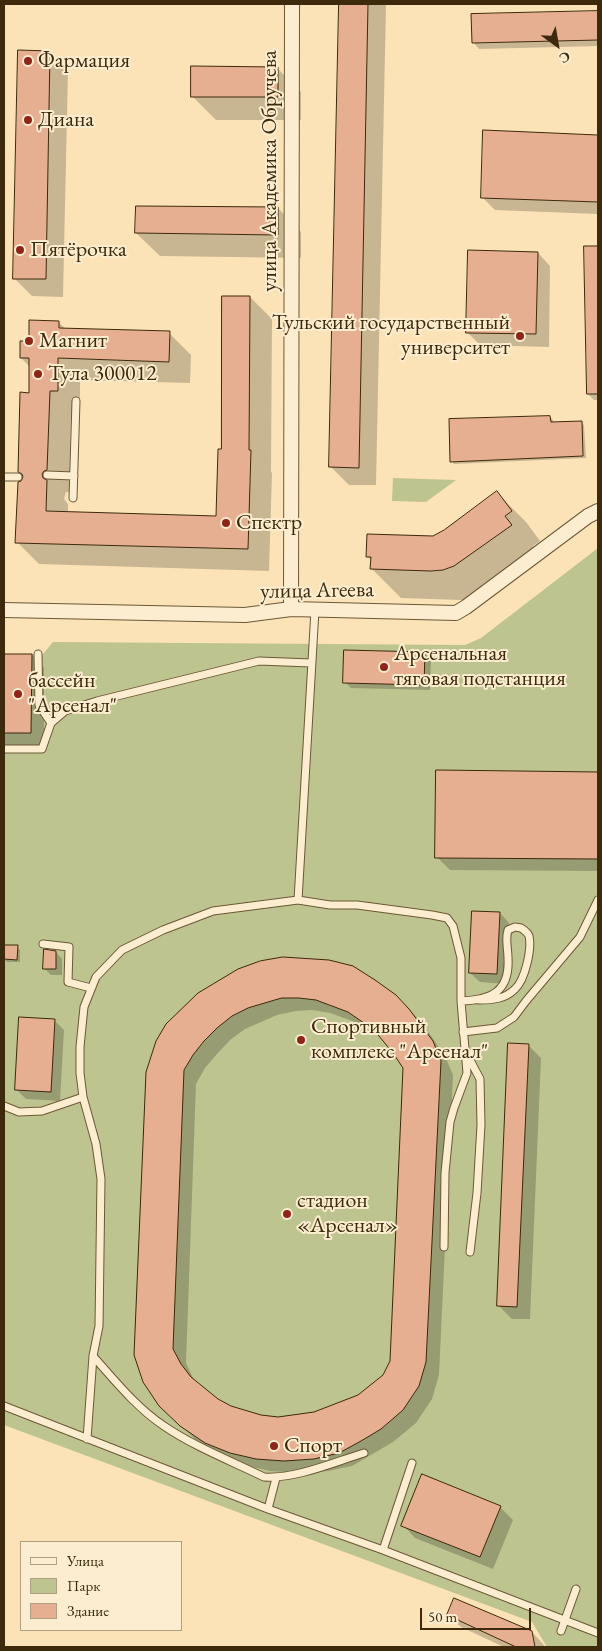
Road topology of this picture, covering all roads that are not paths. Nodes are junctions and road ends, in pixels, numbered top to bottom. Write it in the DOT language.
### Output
graph roads {
  1 [pos="292,4"];
  2 [pos="76,401"];
  3 [pos="47,475"];
  4 [pos="74,476"];
  5 [pos="4,477"];
  6 [pos="18,477"];
  7 [pos="73,498"];
  8 [pos="598,511"];
  9 [pos="291,609"];
  10 [pos="4,610"];
  11 [pos="315,610"];
  12 [pos="38,654"];
  13 [pos="311,663"];
  14 [pos="52,723"];
  15 [pos="4,749"];
  16 [pos="298,900"];
  17 [pos="598,900"];
  18 [pos="43,944"];
  19 [pos="91,988"];
  20 [pos="479,1000"];
  21 [pos="461,1001"];
  22 [pos="463,1032"];
  23 [pos="84,1097"];
  24 [pos="4,1106"];
  25 [pos="444,1247"];
  26 [pos="470,1252"];
  27 [pos="93,1356"];
  28 [pos="4,1406"];
  29 [pos="87,1439"];
  30 [pos="364,1453"];
  31 [pos="412,1463"];
  32 [pos="276,1478"];
  33 [pos="268,1510"];
  34 [pos="383,1550"];
  35 [pos="576,1588"];
  36 [pos="565,1620"];
  37 [pos="561,1631"];
  38 [pos="598,1633"];
  1 -- 9 [label="street, улица Академика Обручева"];
  2 -- 4 [label="lane"];
  3 -- 4 [label="lane"];
  4 -- 7 [label="lane"];
  5 -- 6 [label="lane"];
  8 -- 11 [label="street, улица Агеева"];
  9 -- 10 [label="street, улица Агеева"];
  9 -- 11 [label="street, улица Агеева"];
  11 -- 13 [label="lane"];
  12 -- 14 [label="lane"];
  13 -- 14 [label="lane"];
  13 -- 16 [label="lane"];
  14 -- 15 [label="lane"];
  16 -- 19 [label="lane"];
  16 -- 21 [label="lane"];
  17 -- 22 [label="lane"];
  18 -- 19 [label="lane"];
  19 -- 23 [label="lane"];
  20 -- 20 [label="lane"];
  20 -- 21 [label="lane"];
  21 -- 22 [label="lane"];
  22 -- 25 [label="lane"];
  22 -- 26 [label="lane"];
  23 -- 24 [label="lane"];
  23 -- 27 [label="lane"];
  27 -- 29 [label="lane"];
  27 -- 32 [label="lane"];
  28 -- 29 [label="lane"];
  29 -- 33 [label="lane"];
  30 -- 32 [label="lane"];
  31 -- 34 [label="lane"];
  32 -- 33 [label="lane"];
  33 -- 34 [label="lane"];
  34 -- 36 [label="lane"];
  35 -- 36 [label="lane"];
  36 -- 37 [label="lane"];
  36 -- 38 [label="lane"];
}
